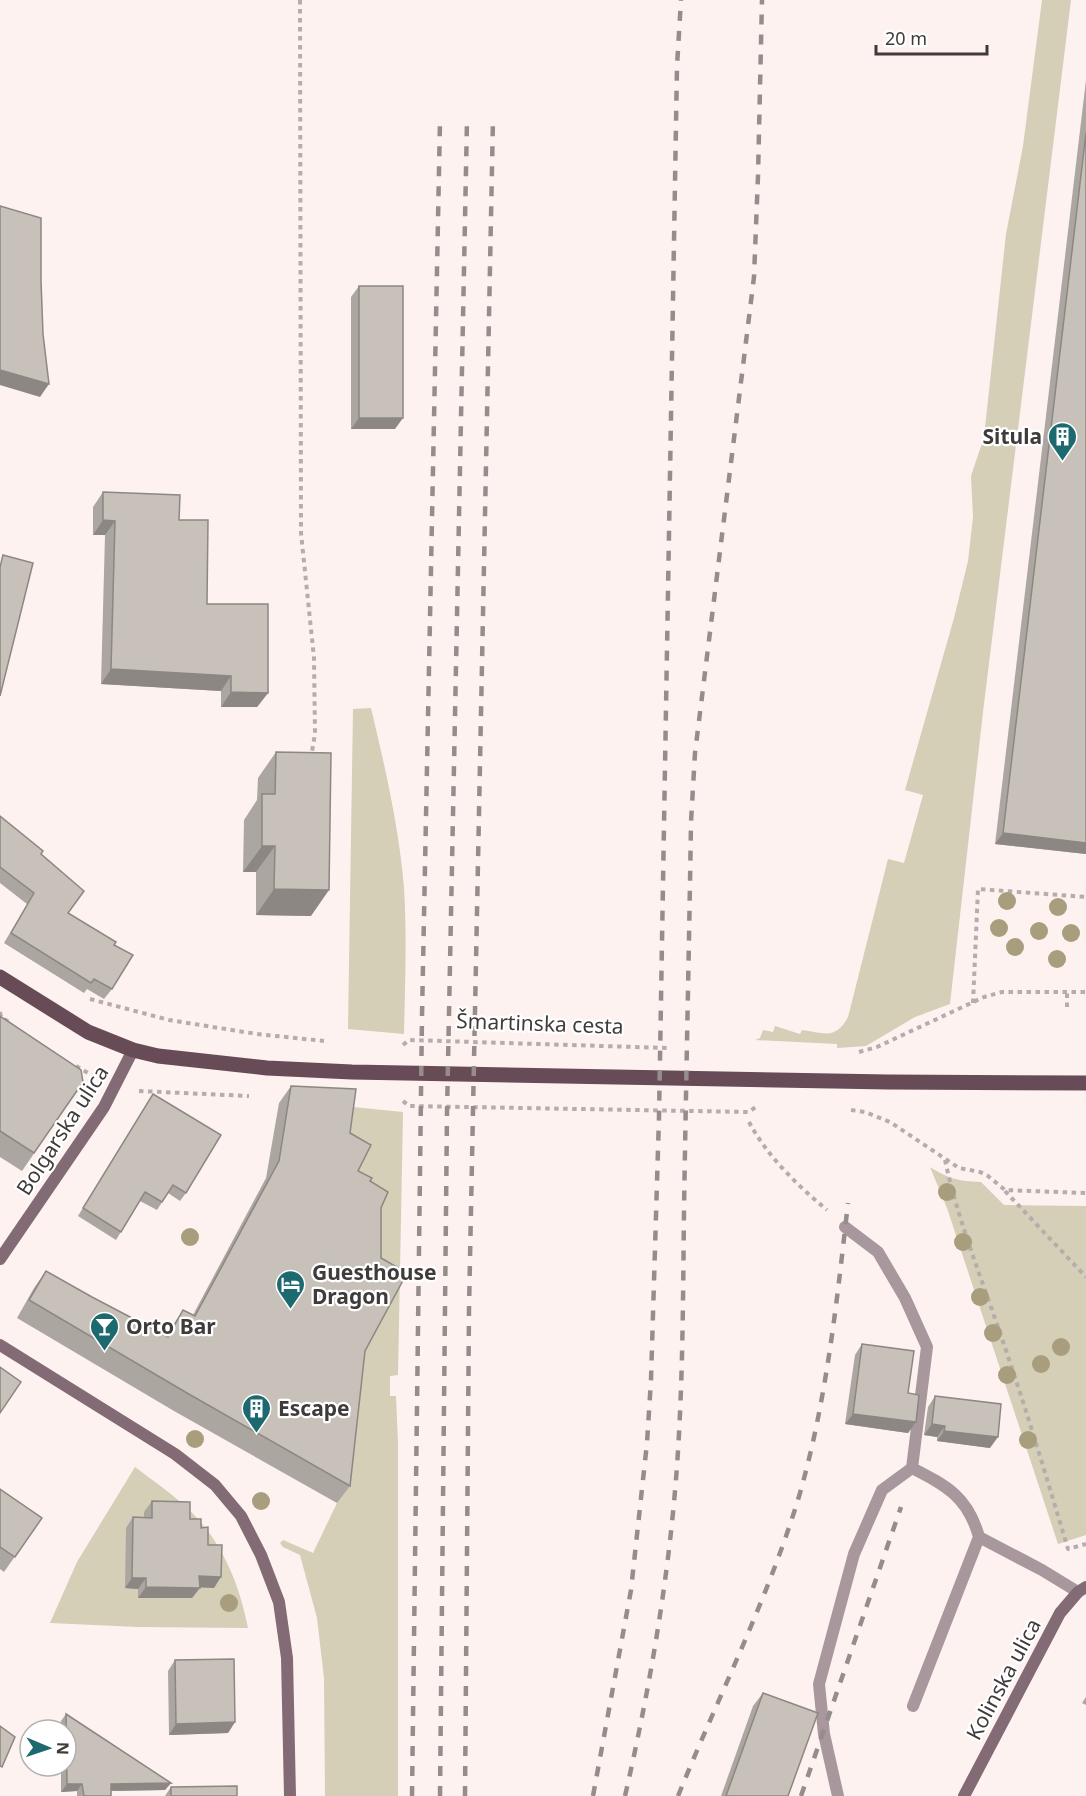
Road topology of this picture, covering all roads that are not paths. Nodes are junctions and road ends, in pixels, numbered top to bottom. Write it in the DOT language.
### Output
graph roads {
  1 [pos="0,977"];
  2 [pos="133,1050"];
  3 [pos="1086,1083"];
  4 [pos="845,1227"];
  5 [pos="0,1259"];
  6 [pos="0,1345"];
  7 [pos="912,1468"];
  8 [pos="979,1538"];
  9 [pos="1082,1590"];
  10 [pos="913,1706"];
  11 [pos="290,1796"];
  12 [pos="838,1796"];
  13 [pos="964,1796"];
  1 -- 2 [label="main road"];
  2 -- 3 [label="main road"];
  2 -- 5 [label="street, Bolgarska ulica"];
  4 -- 7 [label="lane"];
  6 -- 11 [label="street"];
  7 -- 8 [label="lane"];
  7 -- 12 [label="lane"];
  8 -- 9 [label="lane"];
  8 -- 10 [label="lane"];
  9 -- 13 [label="street, Kolinska ulica"];
}
